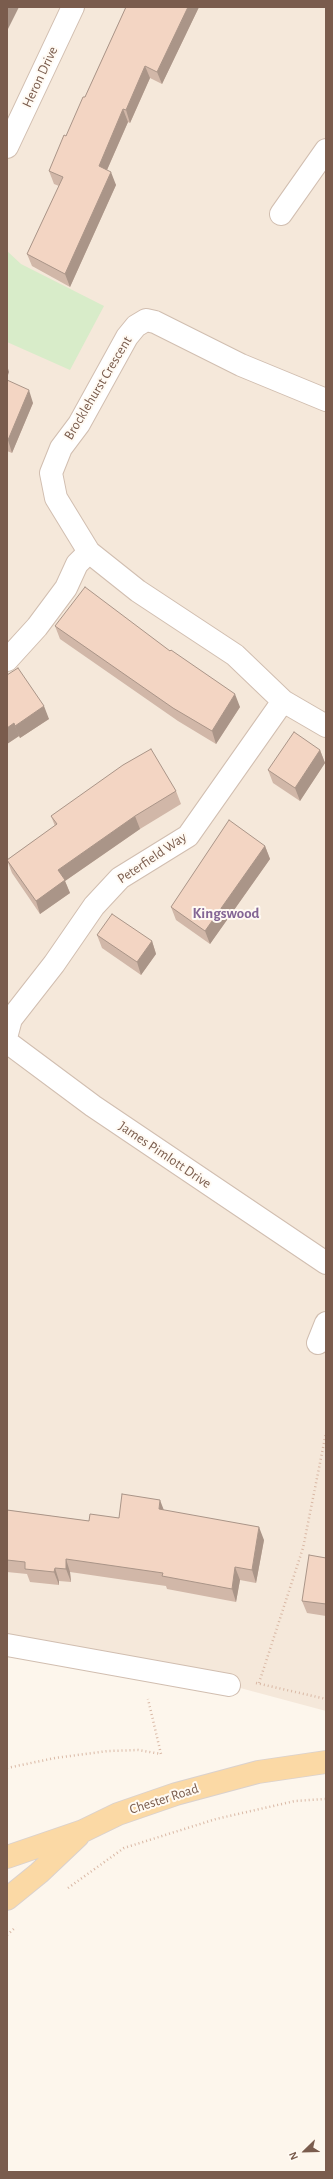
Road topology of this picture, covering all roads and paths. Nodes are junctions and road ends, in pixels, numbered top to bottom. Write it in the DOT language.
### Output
graph roads {
  1 [pos="73,7"];
  2 [pos="7,147"];
  3 [pos="326,150"];
  4 [pos="281,214"];
  5 [pos="326,400"];
  6 [pos="89,552"];
  7 [pos="7,660"];
  8 [pos="283,701"];
  9 [pos="326,726"];
  10 [pos="7,1034"];
  11 [pos="7,1042"];
  12 [pos="326,1263"];
  13 [pos="326,1323"];
  14 [pos="318,1343"];
  15 [pos="326,1434"];
  16 [pos="7,1645"];
  17 [pos="229,1685"];
  18 [pos="161,1754"];
  19 [pos="326,1762"];
  20 [pos="7,1768"];
  21 [pos="326,1799"];
  22 [pos="83,1831"];
  23 [pos="7,1857"];
  24 [pos="64,1890"];
  25 [pos="7,1899"];
  26 [pos="17,1926"];
  27 [pos="7,1934"];
  1 -- 2 [label="street, Heron Drive"];
  3 -- 4 [label="street"];
  5 -- 6 [label="street, Brocklehurst Crescent"];
  6 -- 7 [label="street"];
  6 -- 8 [label="street, Brocklehurst Crescent"];
  8 -- 9 [label="street, Brocklehurst Crescent"];
  8 -- 10 [label="street, Peterfield Way"];
  11 -- 12 [label="street, James Pimlott Drive"];
  13 -- 14 [label="street"];
  15 -- 17 [label="path"];
  16 -- 17 [label="street"];
  18 -- 20 [label="path"];
  19 -- 22 [label="main road, Chester Road"];
  21 -- 24 [label="path"];
  22 -- 23 [label="main road, Chester Road"];
  22 -- 25 [label="main road"];
  26 -- 27 [label="path"];
}
